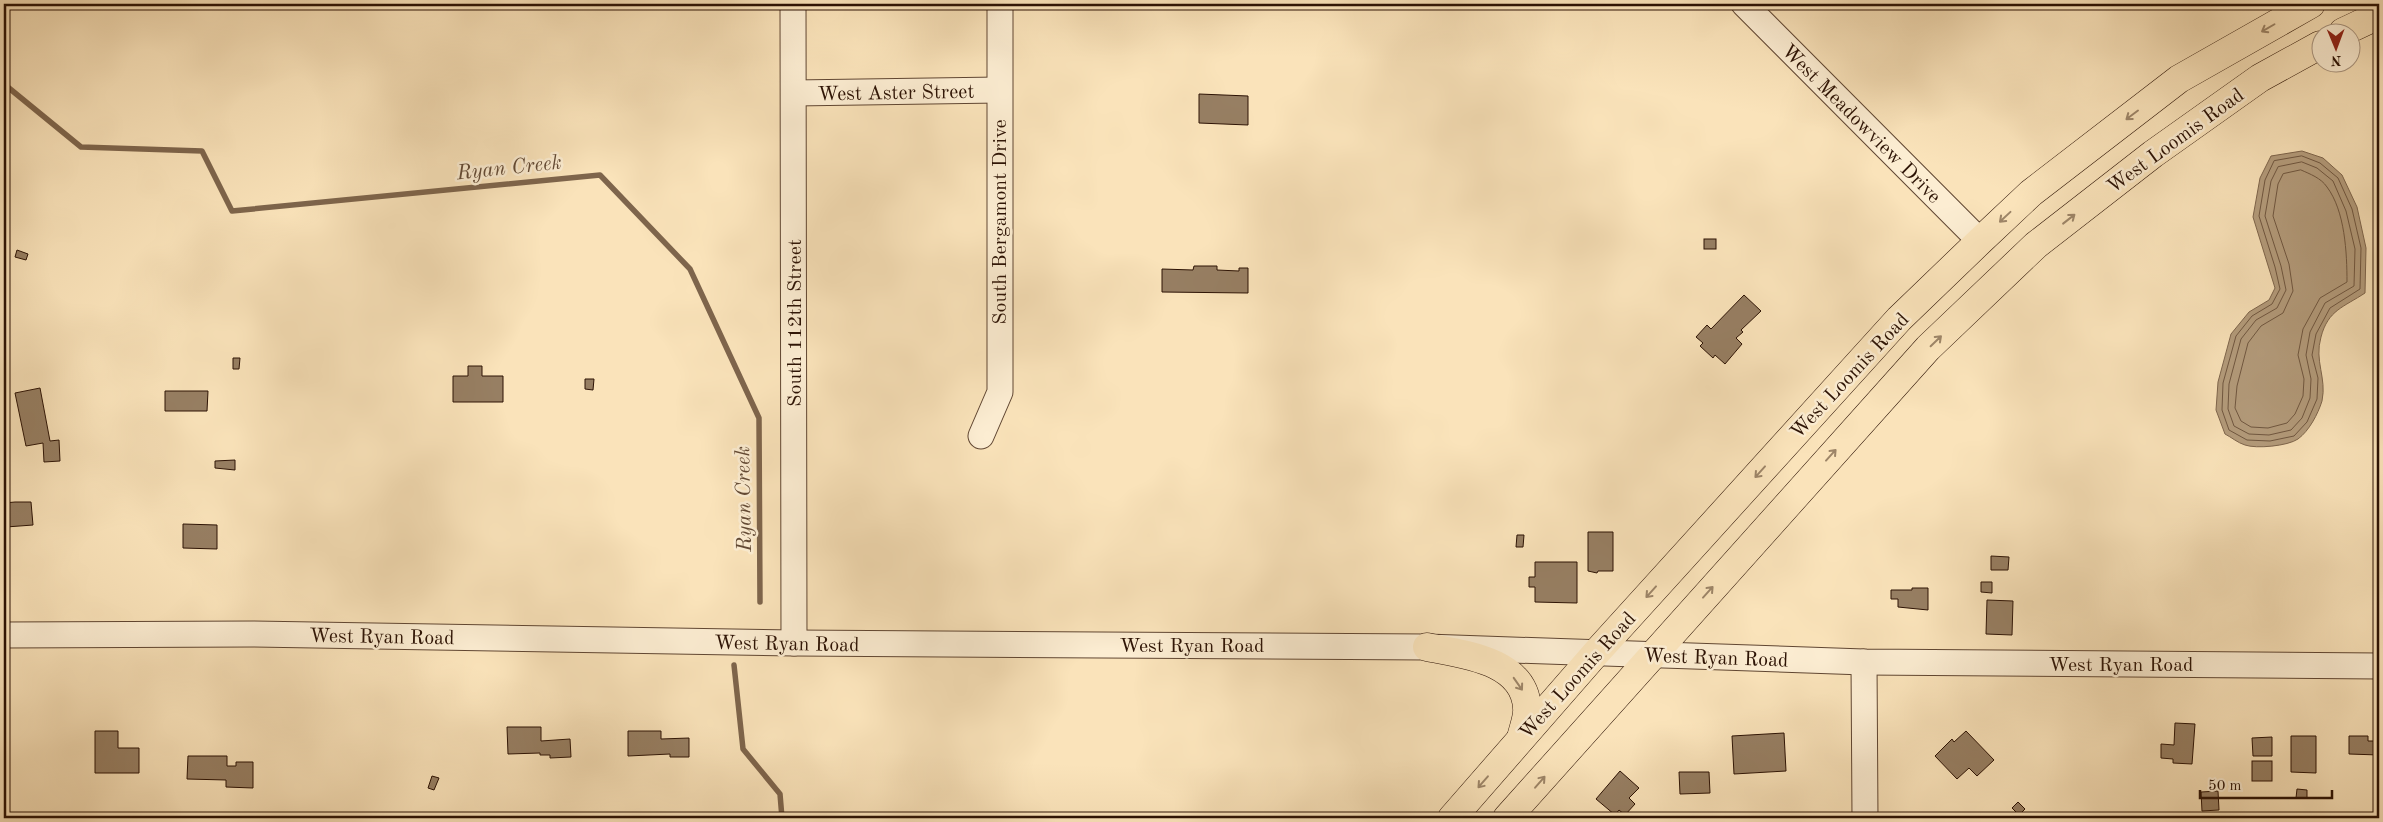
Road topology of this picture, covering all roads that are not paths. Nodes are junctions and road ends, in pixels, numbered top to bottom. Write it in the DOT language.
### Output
graph roads {
  1 [pos="793,4"];
  2 [pos="1000,4"];
  3 [pos="2311,4"];
  4 [pos="1752,6"];
  5 [pos="2379,14"];
  6 [pos="2360,24"];
  7 [pos="2310,50"];
  8 [pos="999,90"];
  9 [pos="794,93"];
  10 [pos="1980,241"];
  11 [pos="1872,350"];
  12 [pos="1902,376"];
  13 [pos="981,436"];
  14 [pos="4,635"];
  15 [pos="794,643"];
  16 [pos="1427,647"];
  17 [pos="1596,654"];
  18 [pos="1652,654"];
  19 [pos="1864,662"];
  20 [pos="2379,666"];
  21 [pos="1520,738"];
  22 [pos="1452,818"];
  23 [pos="1507,818"];
  24 [pos="1865,818"];
  1 -- 9 [label="street, South 112th Street"];
  2 -- 8 [label="street, South Bergamont Drive"];
  3 -- 10 [label="main road, West Loomis Road, one-way"];
  4 -- 10 [label="street, West Meadowview Drive"];
  5 -- 6 [label="main road"];
  12 -- 7 [label="main road, West Loomis Road, one-way"];
  8 -- 9 [label="street, West Aster Street"];
  8 -- 13 [label="street, South Bergamont Drive"];
  9 -- 15 [label="street, South 112th Street"];
  10 -- 11 [label="main road, West Loomis Road"];
  11 -- 12 [label="main road"];
  11 -- 17 [label="main road, West Loomis Road, one-way"];
  18 -- 12 [label="main road, West Loomis Road, one-way"];
  14 -- 15 [label="street, West Ryan Road"];
  15 -- 16 [label="street, West Ryan Road"];
  16 -- 17 [label="street, West Ryan Road"];
  16 -- 21 [label="main road, one-way"];
  17 -- 18 [label="street, West Ryan Road"];
  17 -- 21 [label="main road, West Loomis Road"];
  18 -- 19 [label="street, West Ryan Road"];
  23 -- 18 [label="main road, West Loomis Road, one-way"];
  19 -- 20 [label="street, West Ryan Road"];
  19 -- 24 [label="street"];
  21 -- 22 [label="main road, West Loomis Road, one-way"];
}
